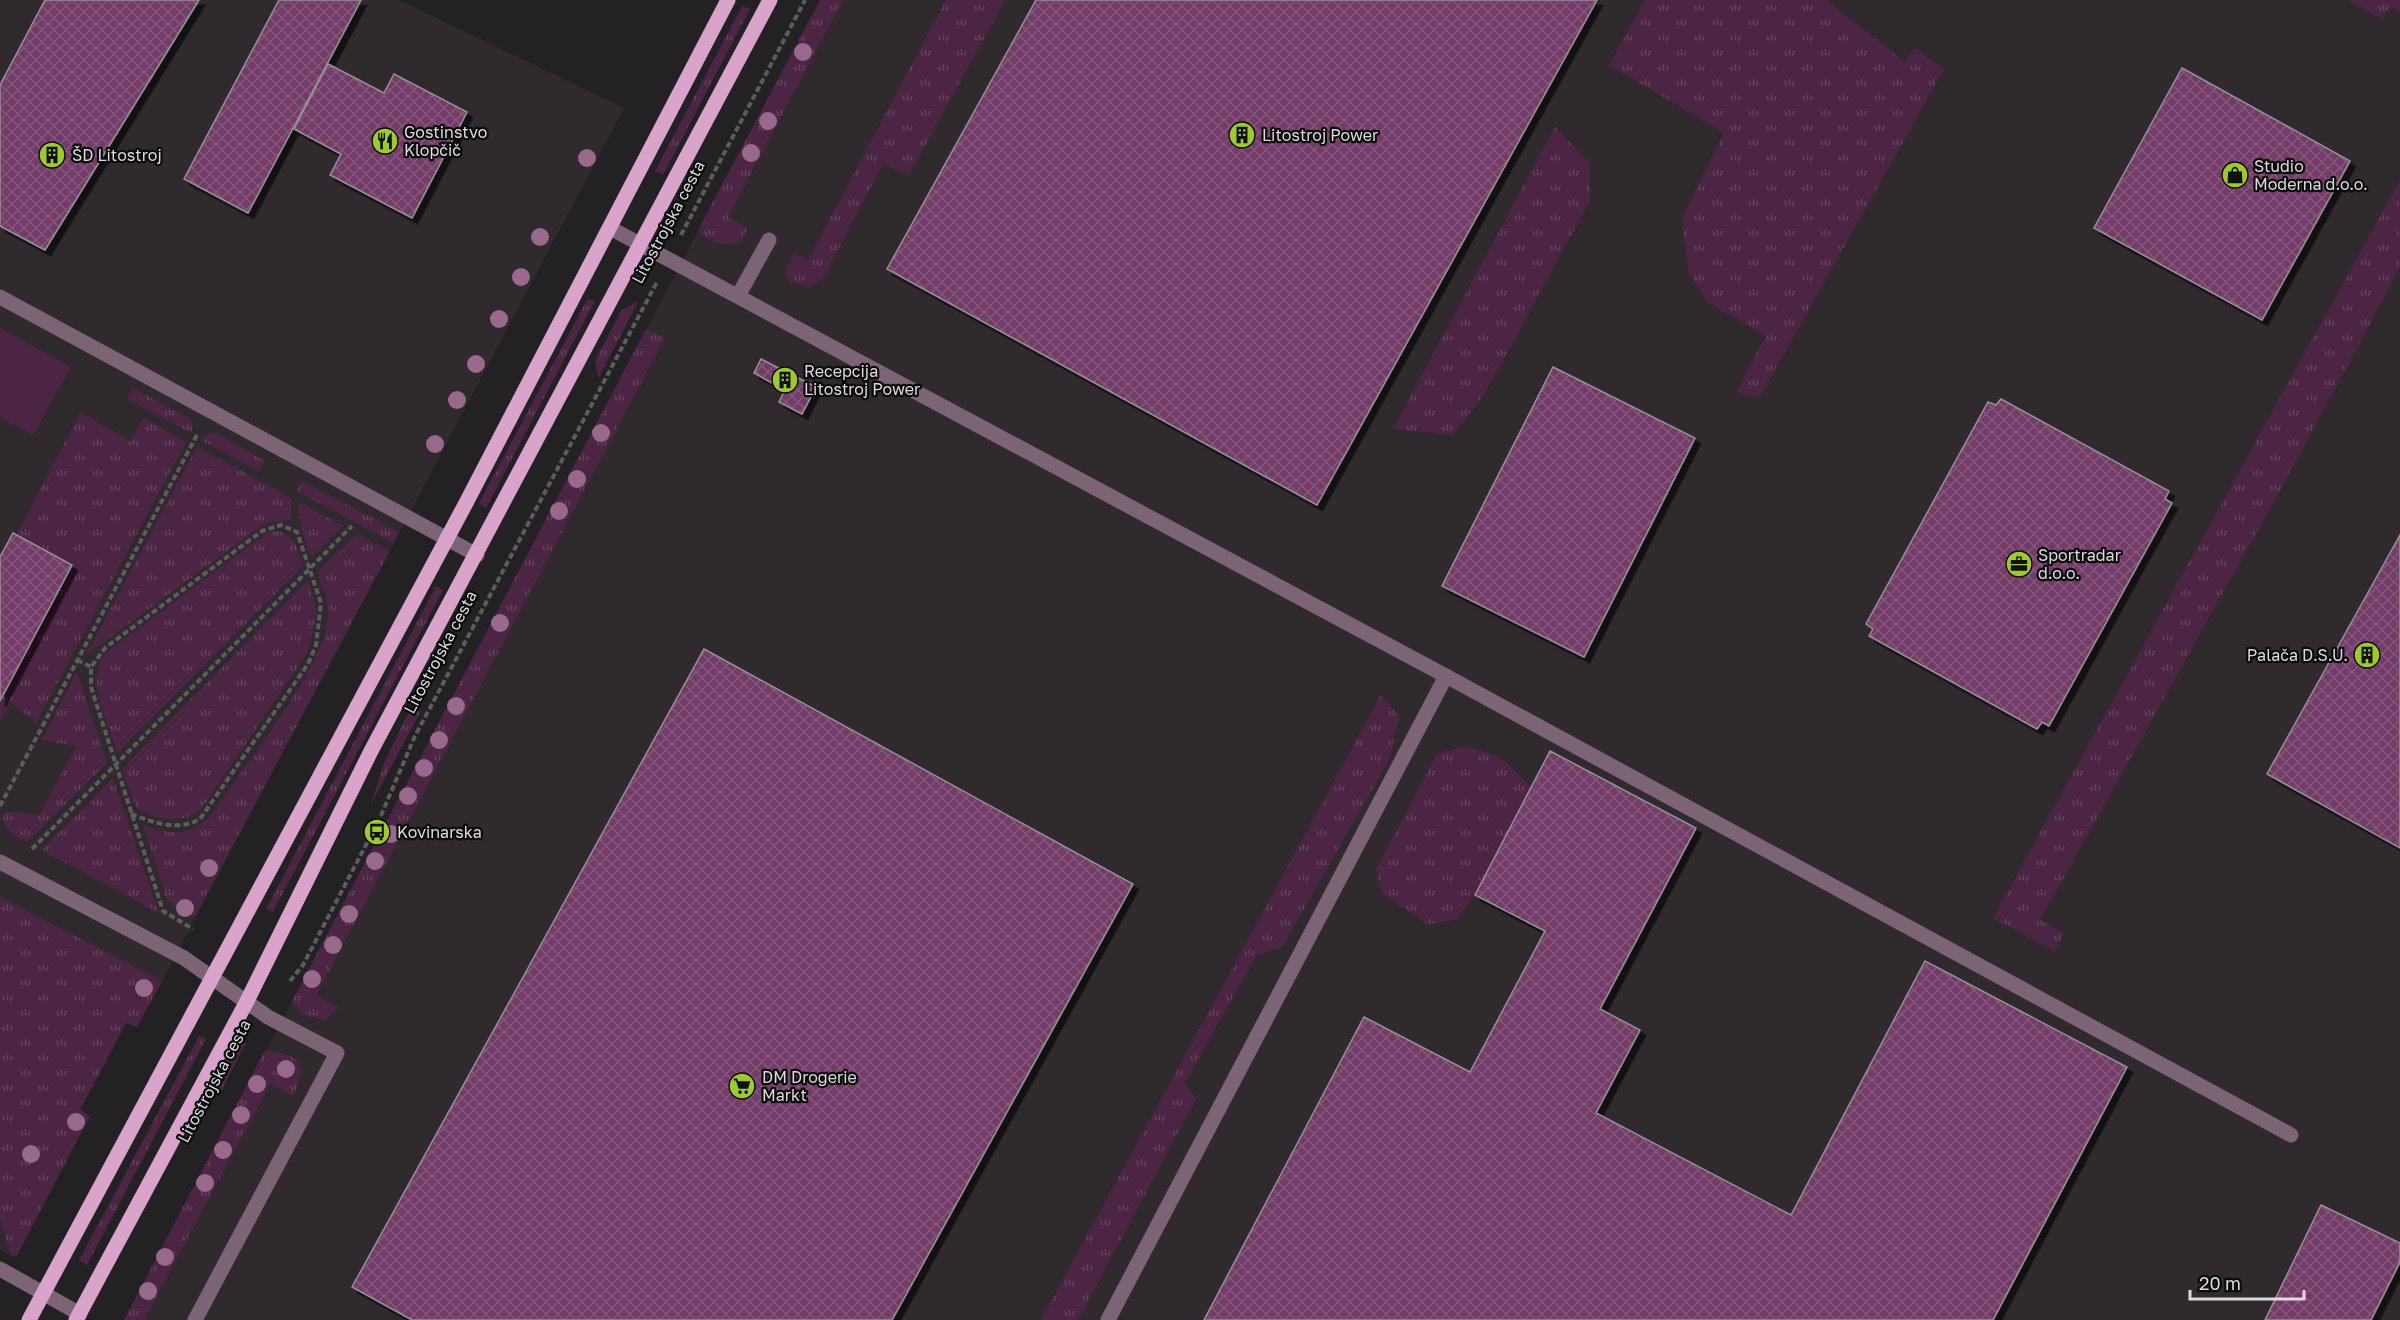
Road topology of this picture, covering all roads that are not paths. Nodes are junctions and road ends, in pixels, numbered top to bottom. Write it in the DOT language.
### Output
graph roads {
  1 [pos="728,0"];
  2 [pos="770,0"];
  3 [pos="610,228"];
  4 [pos="769,240"];
  5 [pos="641,244"];
  6 [pos="738,296"];
  7 [pos="0,297"];
  8 [pos="447,539"];
  9 [pos="477,555"];
  10 [pos="1446,676"];
  11 [pos="6,865"];
  12 [pos="212,979"];
  13 [pos="246,1003"];
  14 [pos="2291,1135"];
  15 [pos="0,1269"];
  16 [pos="43,1293"];
  17 [pos="78,1317"];
  18 [pos="29,1320"];
  19 [pos="195,1320"];
  20 [pos="1108,1320"];
  1 -- 3 [label="main road"];
  2 -- 5 [label="main road, Litostrojska cesta"];
  3 -- 5 [label="street"];
  3 -- 8 [label="main road"];
  4 -- 6 [label="street"];
  5 -- 6 [label="street"];
  5 -- 9 [label="main road, Litostrojska cesta"];
  6 -- 10 [label="street"];
  7 -- 8 [label="street"];
  8 -- 9 [label="street"];
  8 -- 12 [label="main road"];
  9 -- 13 [label="main road, Litostrojska cesta"];
  10 -- 14 [label="street"];
  10 -- 20 [label="street"];
  11 -- 12 [label="street"];
  12 -- 13 [label="street"];
  12 -- 16 [label="main road"];
  13 -- 17 [label="main road, Litostrojska cesta"];
  13 -- 19 [label="street"];
  15 -- 16 [label="street"];
  16 -- 17 [label="street"];
  16 -- 18 [label="main road"];
}
